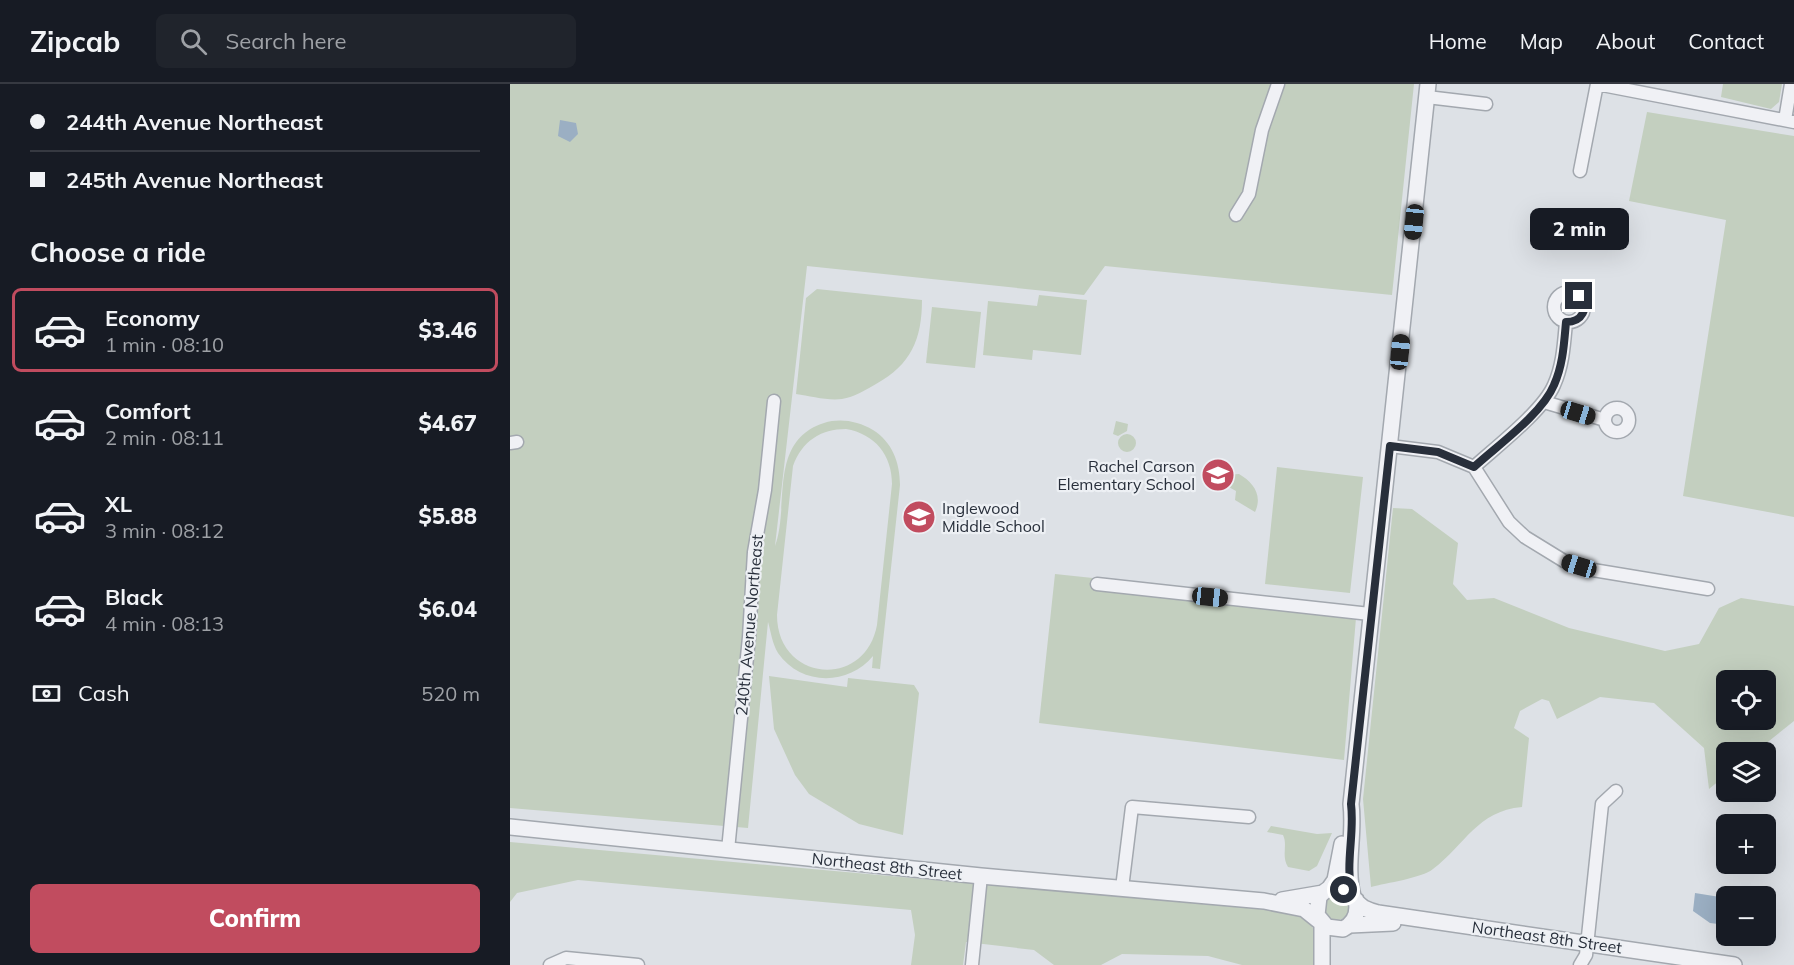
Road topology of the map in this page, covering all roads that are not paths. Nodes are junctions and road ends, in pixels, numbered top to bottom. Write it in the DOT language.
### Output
graph roads {
  1 [pos="1278,84"];
  2 [pos="1597,84"];
  3 [pos="1791,84"];
  4 [pos="1427,91"];
  5 [pos="1486,104"];
  6 [pos="1790,121"];
  7 [pos="1580,171"];
  8 [pos="1236,216"];
  9 [pos="1566,322"];
  10 [pos="774,401"];
  11 [pos="1545,402"];
  12 [pos="1605,420"];
  13 [pos="1390,446"];
  14 [pos="1474,467"];
  15 [pos="1097,584"];
  16 [pos="1708,589"];
  17 [pos="1370,614"];
  18 [pos="1616,791"];
  19 [pos="1351,804"];
  20 [pos="1249,817"];
  21 [pos="510,827"];
  22 [pos="728,850"];
  23 [pos="981,876"];
  24 [pos="1122,888"];
  25 [pos="1325,892"];
  26 [pos="1354,898"];
  27 [pos="1264,901"];
  28 [pos="1432,921"];
  29 [pos="1321,922"];
  30 [pos="1347,927"];
  31 [pos="1587,942"];
  32 [pos="550,965"];
  33 [pos="638,965"];
  34 [pos="972,965"];
  35 [pos="1323,965"];
  36 [pos="1331,965"];
  37 [pos="1580,965"];
  38 [pos="1734,965"];
  1 -- 8 [label="street"];
  2 -- 6 [label="street"];
  2 -- 7 [label="street"];
  3 -- 6 [label="street"];
  4 -- 5 [label="street"];
  4 -- 13 [label="street"];
  9 -- 11 [label="street"];
  10 -- 22 [label="street, 240th Avenue Northeast"];
  11 -- 12 [label="street"];
  11 -- 14 [label="street"];
  13 -- 14 [label="street"];
  13 -- 17 [label="street"];
  14 -- 16 [label="street"];
  15 -- 17 [label="street"];
  17 -- 19 [label="street"];
  18 -- 31 [label="street"];
  19 -- 25 [label="street"];
  19 -- 26 [label="street"];
  20 -- 24 [label="street"];
  21 -- 22 [label="street, Northeast 8th Street"];
  22 -- 23 [label="street, Northeast 8th Street"];
  23 -- 24 [label="street, Northeast 8th Street"];
  23 -- 34 [label="street"];
  24 -- 27 [label="street, Northeast 8th Street"];
  25 -- 26 [label="street"];
  25 -- 27 [label="street, Northeast 8th Street"];
  25 -- 29 [label="street"];
  26 -- 28 [label="street, Northeast 8th Street"];
  26 -- 30 [label="street"];
  27 -- 29 [label="street, Northeast 8th Street"];
  28 -- 30 [label="street, Northeast 8th Street"];
  28 -- 31 [label="street, Northeast 8th Street"];
  29 -- 30 [label="street"];
  29 -- 35 [label="street"];
  30 -- 36 [label="street"];
  31 -- 37 [label="street"];
  31 -- 38 [label="street, Northeast 8th Street"];
  32 -- 33 [label="street"];
}
